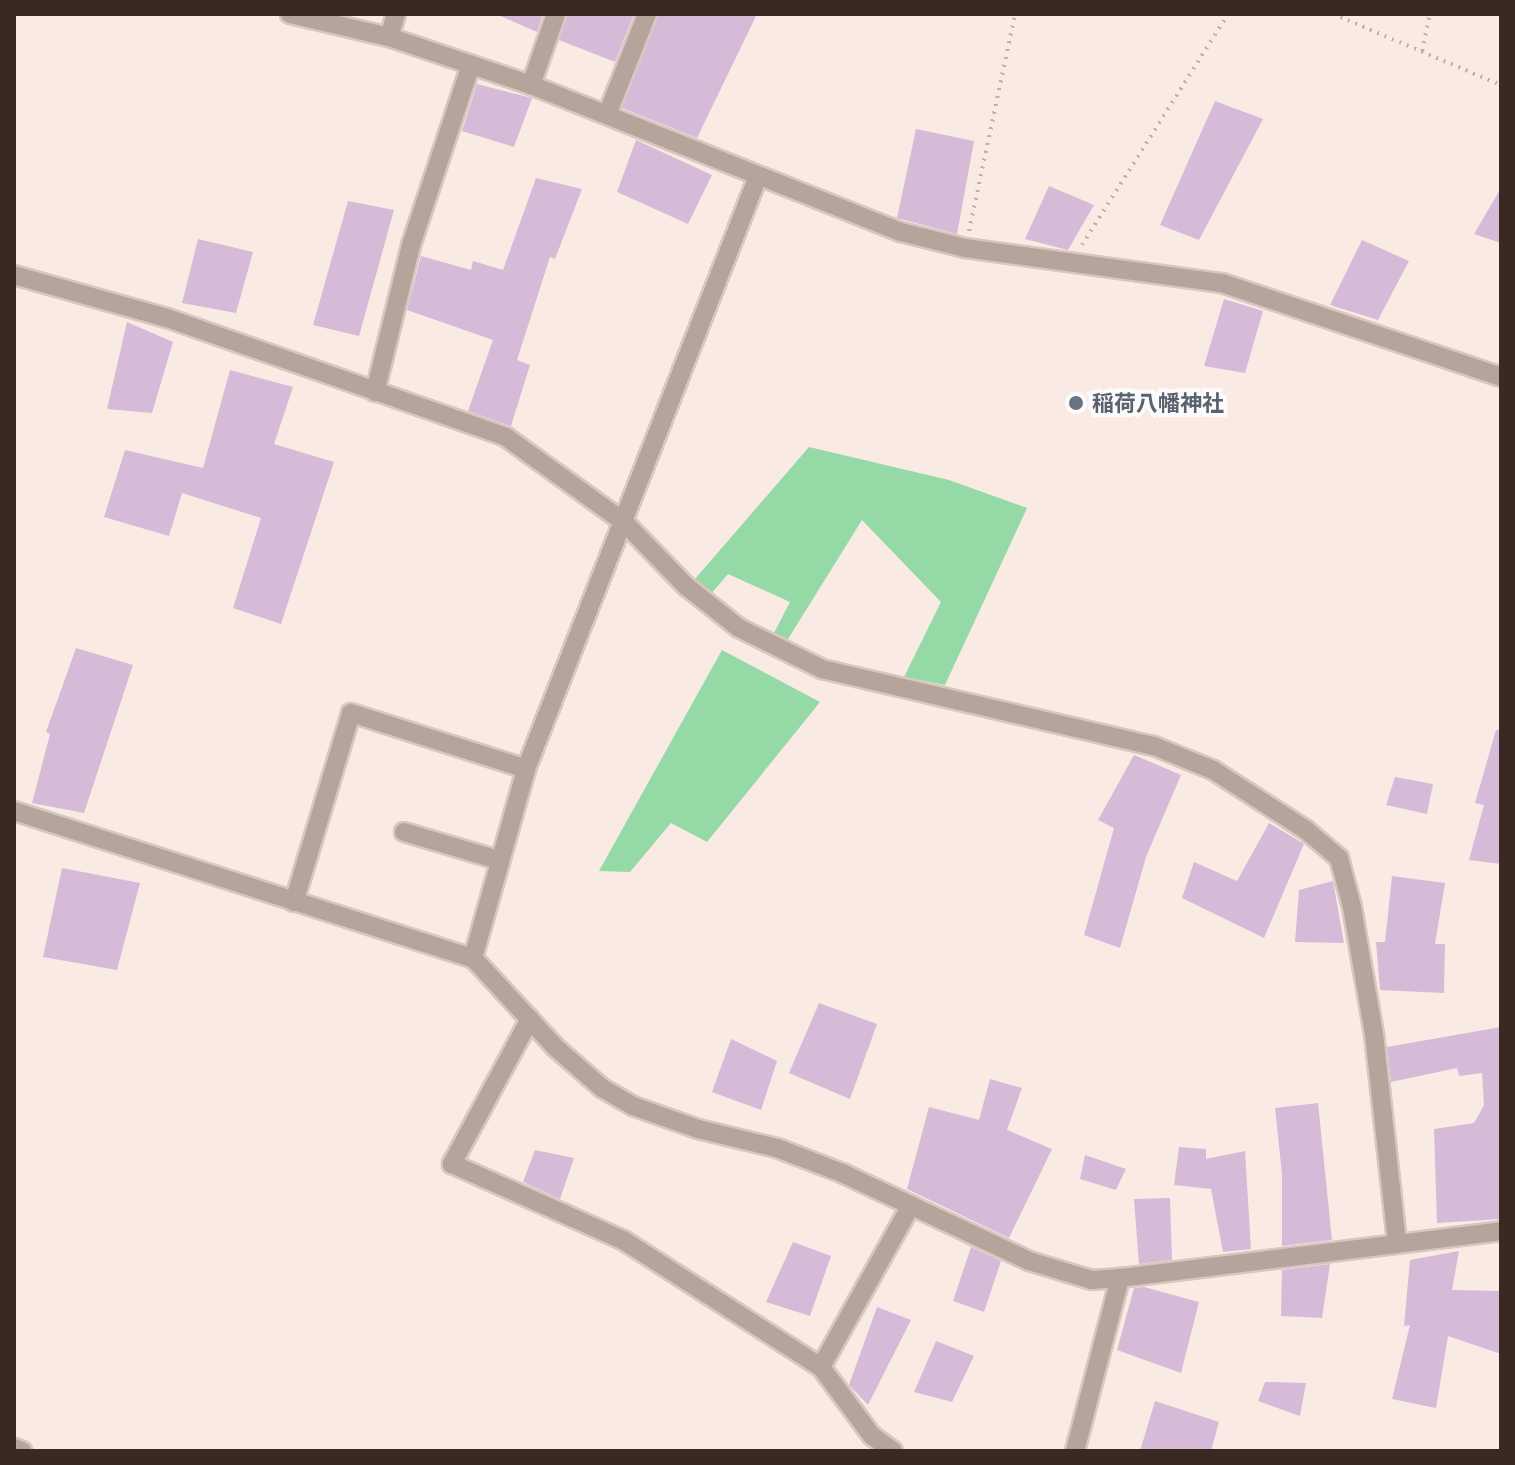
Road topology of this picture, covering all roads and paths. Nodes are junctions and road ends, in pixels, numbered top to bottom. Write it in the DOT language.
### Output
graph roads {
  1 [pos="290,14"];
  2 [pos="396,14"];
  3 [pos="556,14"];
  4 [pos="647,14"];
  5 [pos="1015,14"];
  6 [pos="1228,14"];
  7 [pos="1333,14"];
  8 [pos="1430,14"];
  9 [pos="389,37"];
  10 [pos="1422,51"];
  11 [pos="471,65"];
  12 [pos="531,85"];
  13 [pos="1501,85"];
  14 [pos="607,115"];
  15 [pos="757,179"];
  16 [pos="965,248"];
  17 [pos="1072,260"];
  18 [pos="14,275"];
  19 [pos="1501,377"];
  20 [pos="375,392"];
  21 [pos="624,522"];
  22 [pos="526,769"];
  23 [pos="14,811"];
  24 [pos="404,832"];
  25 [pos="498,860"];
  26 [pos="294,902"];
  27 [pos="473,958"];
  28 [pos="530,1019"];
  29 [pos="911,1205"];
  30 [pos="1501,1231"];
  31 [pos="1397,1243"];
  32 [pos="1120,1278"];
  33 [pos="821,1367"];
  34 [pos="14,1448"];
  35 [pos="22,1451"];
  36 [pos="893,1451"];
  37 [pos="1075,1451"];
  1 -- 9 [label="street"];
  2 -- 9 [label="street"];
  3 -- 12 [label="street"];
  4 -- 14 [label="street"];
  5 -- 16 [label="path"];
  6 -- 17 [label="path"];
  7 -- 10 [label="path"];
  8 -- 10 [label="path"];
  9 -- 11 [label="street"];
  10 -- 13 [label="path"];
  11 -- 12 [label="street"];
  11 -- 20 [label="street"];
  12 -- 14 [label="street"];
  14 -- 15 [label="street"];
  15 -- 16 [label="street"];
  15 -- 21 [label="street"];
  16 -- 17 [label="street"];
  17 -- 19 [label="street"];
  18 -- 20 [label="street"];
  20 -- 21 [label="street"];
  21 -- 22 [label="street"];
  21 -- 31 [label="street"];
  22 -- 25 [label="street"];
  22 -- 26 [label="street"];
  23 -- 26 [label="street"];
  24 -- 25 [label="street"];
  25 -- 27 [label="street"];
  26 -- 27 [label="street"];
  27 -- 28 [label="street"];
  28 -- 29 [label="street"];
  28 -- 33 [label="street"];
  29 -- 32 [label="street"];
  29 -- 33 [label="street"];
  30 -- 31 [label="street"];
  31 -- 32 [label="street"];
  32 -- 37 [label="street"];
  33 -- 36 [label="street"];
  34 -- 35 [label="street"];
}
